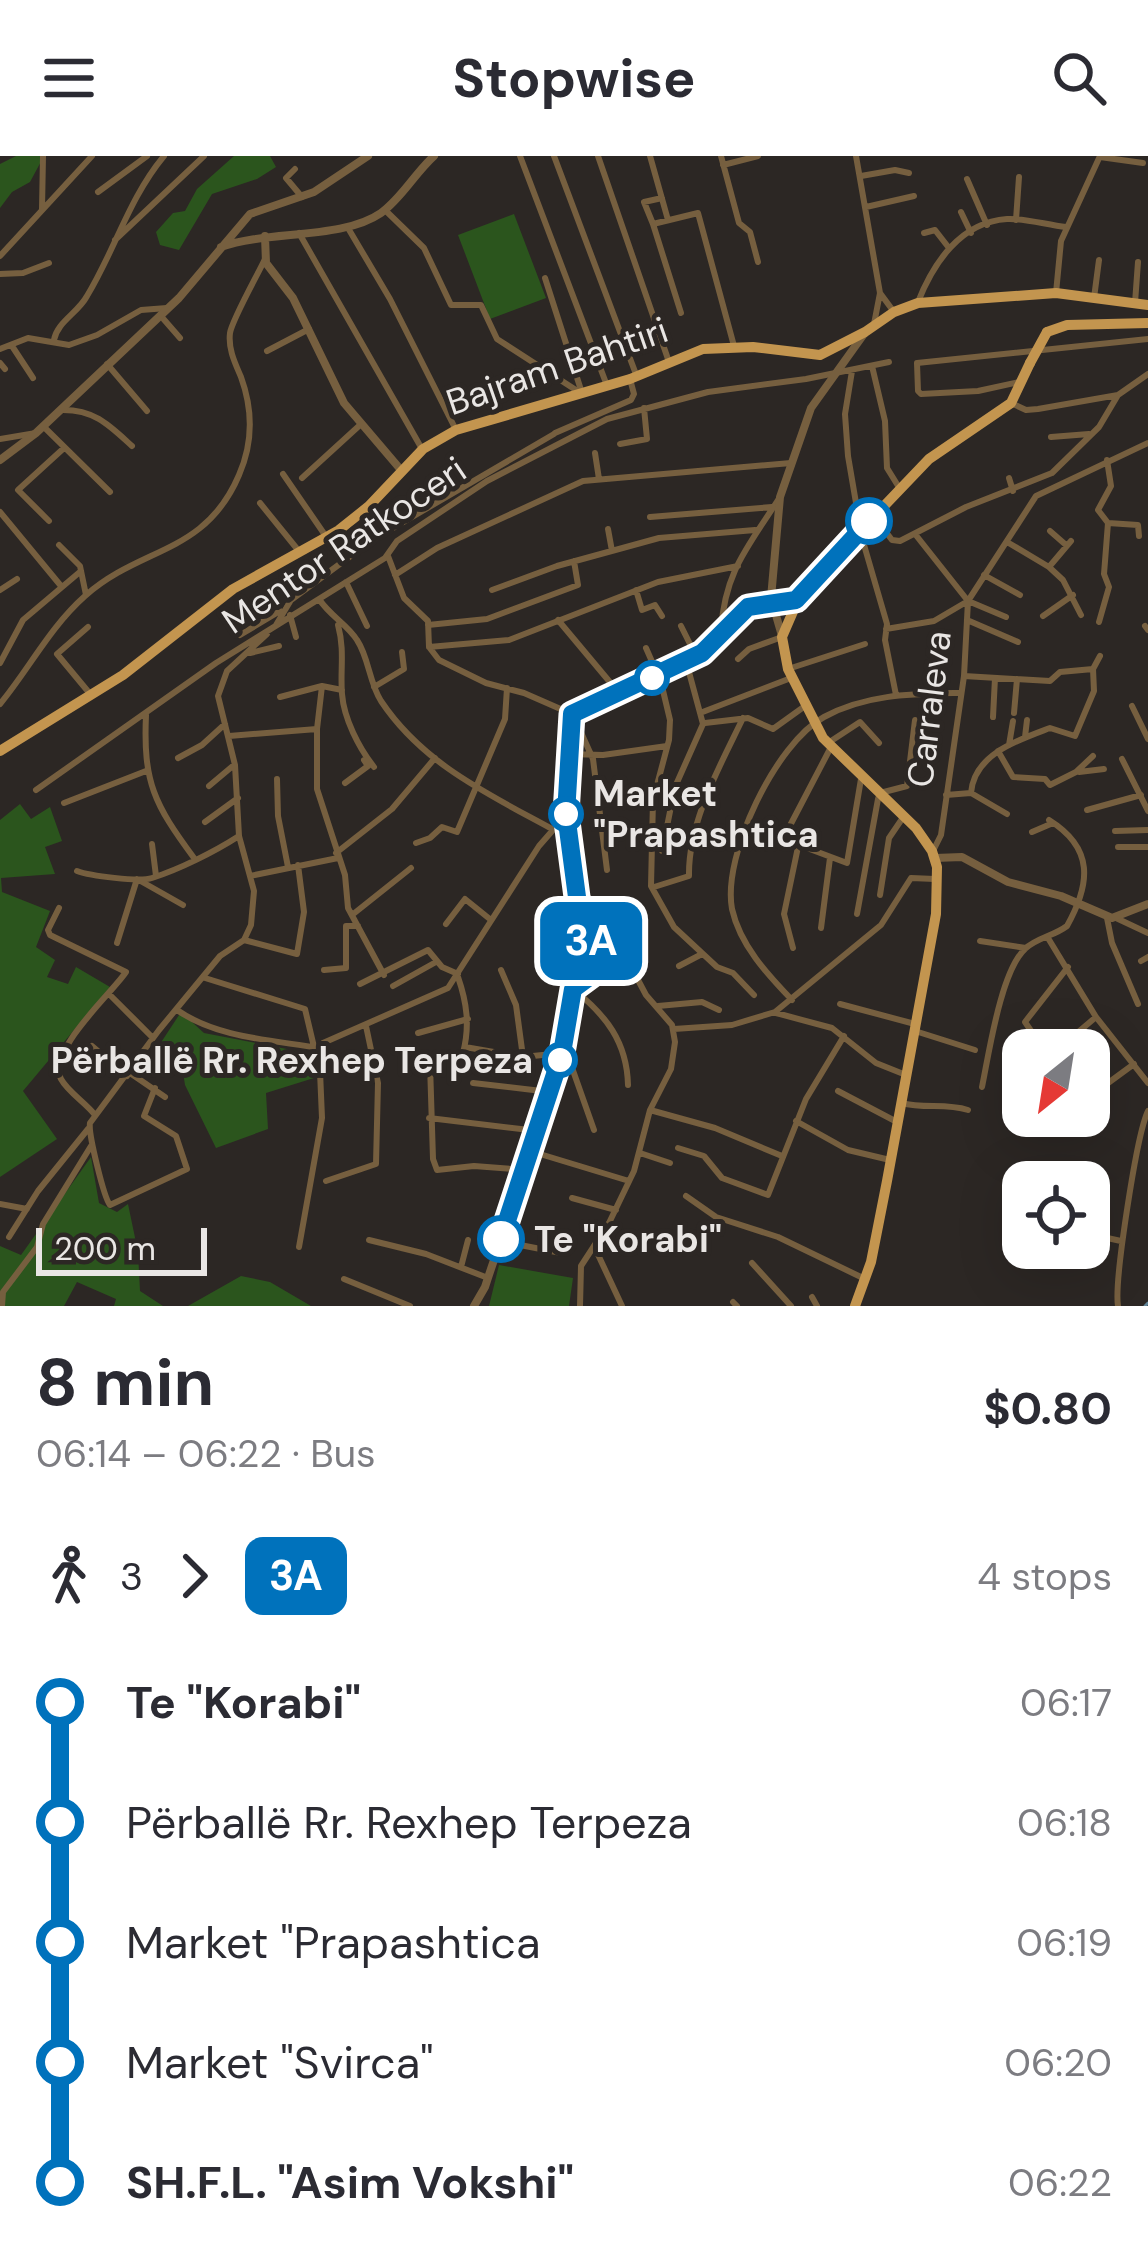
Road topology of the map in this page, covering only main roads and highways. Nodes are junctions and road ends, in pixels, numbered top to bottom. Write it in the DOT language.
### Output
graph roads {
  1 [pos="1141,304"];
  2 [pos="1148,323"];
  3 [pos="0,751"];
  4 [pos="856,1306"];
  1 -- 3 [label="main road, Bajram Bahtiri"];
  2 -- 4 [label="main road, bridge"];
}
